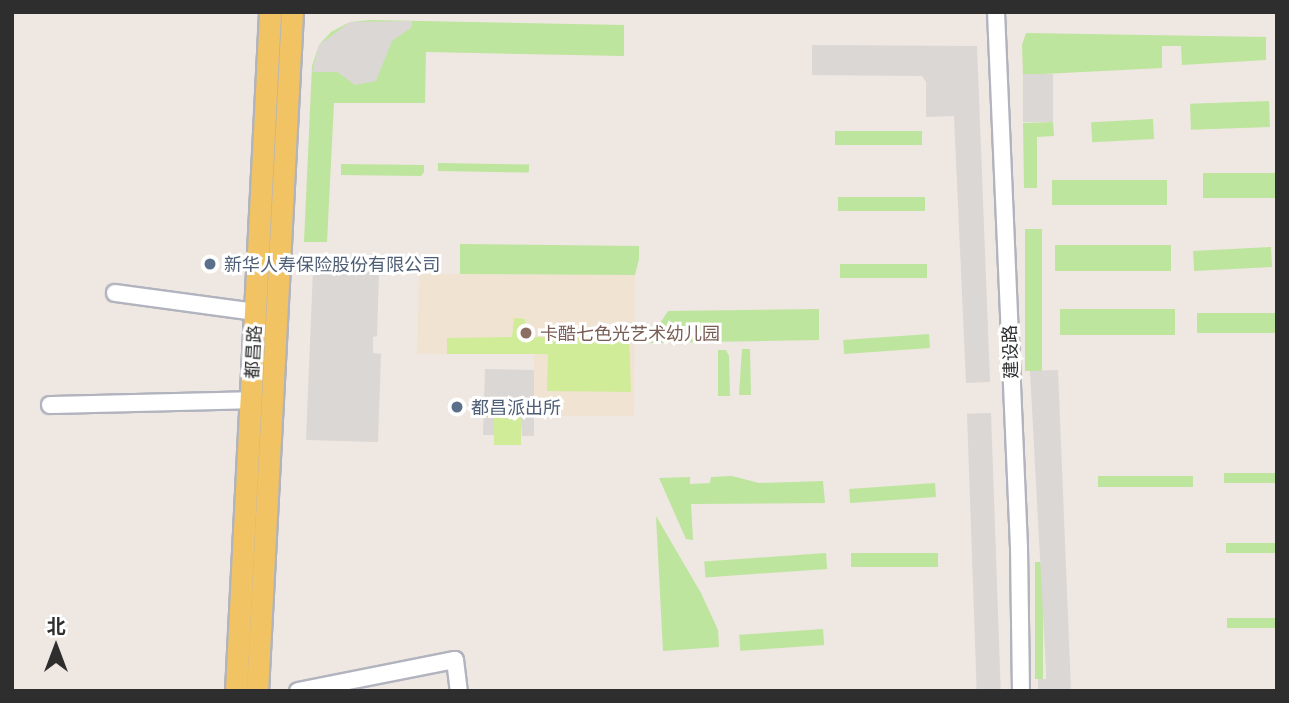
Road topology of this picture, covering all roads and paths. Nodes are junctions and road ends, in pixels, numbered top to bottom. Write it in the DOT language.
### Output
graph roads {
  1 [pos="270,12"];
  2 [pos="292,12"];
  3 [pos="996,12"];
  4 [pos="115,293"];
  5 [pos="255,312"];
  6 [pos="251,400"];
  7 [pos="50,405"];
  8 [pos="236,691"];
  9 [pos="257,691"];
  10 [pos="298,691"];
  11 [pos="459,691"];
  12 [pos="1021,691"];
  1 -- 5 [label="main road, 都昌路"];
  2 -- 9 [label="main road"];
  3 -- 12 [label="street, 建设路"];
  4 -- 5 [label="street"];
  5 -- 6 [label="main road, 都昌路"];
  6 -- 7 [label="street"];
  6 -- 8 [label="main road, 都昌路"];
  10 -- 11 [label="street"];
}
